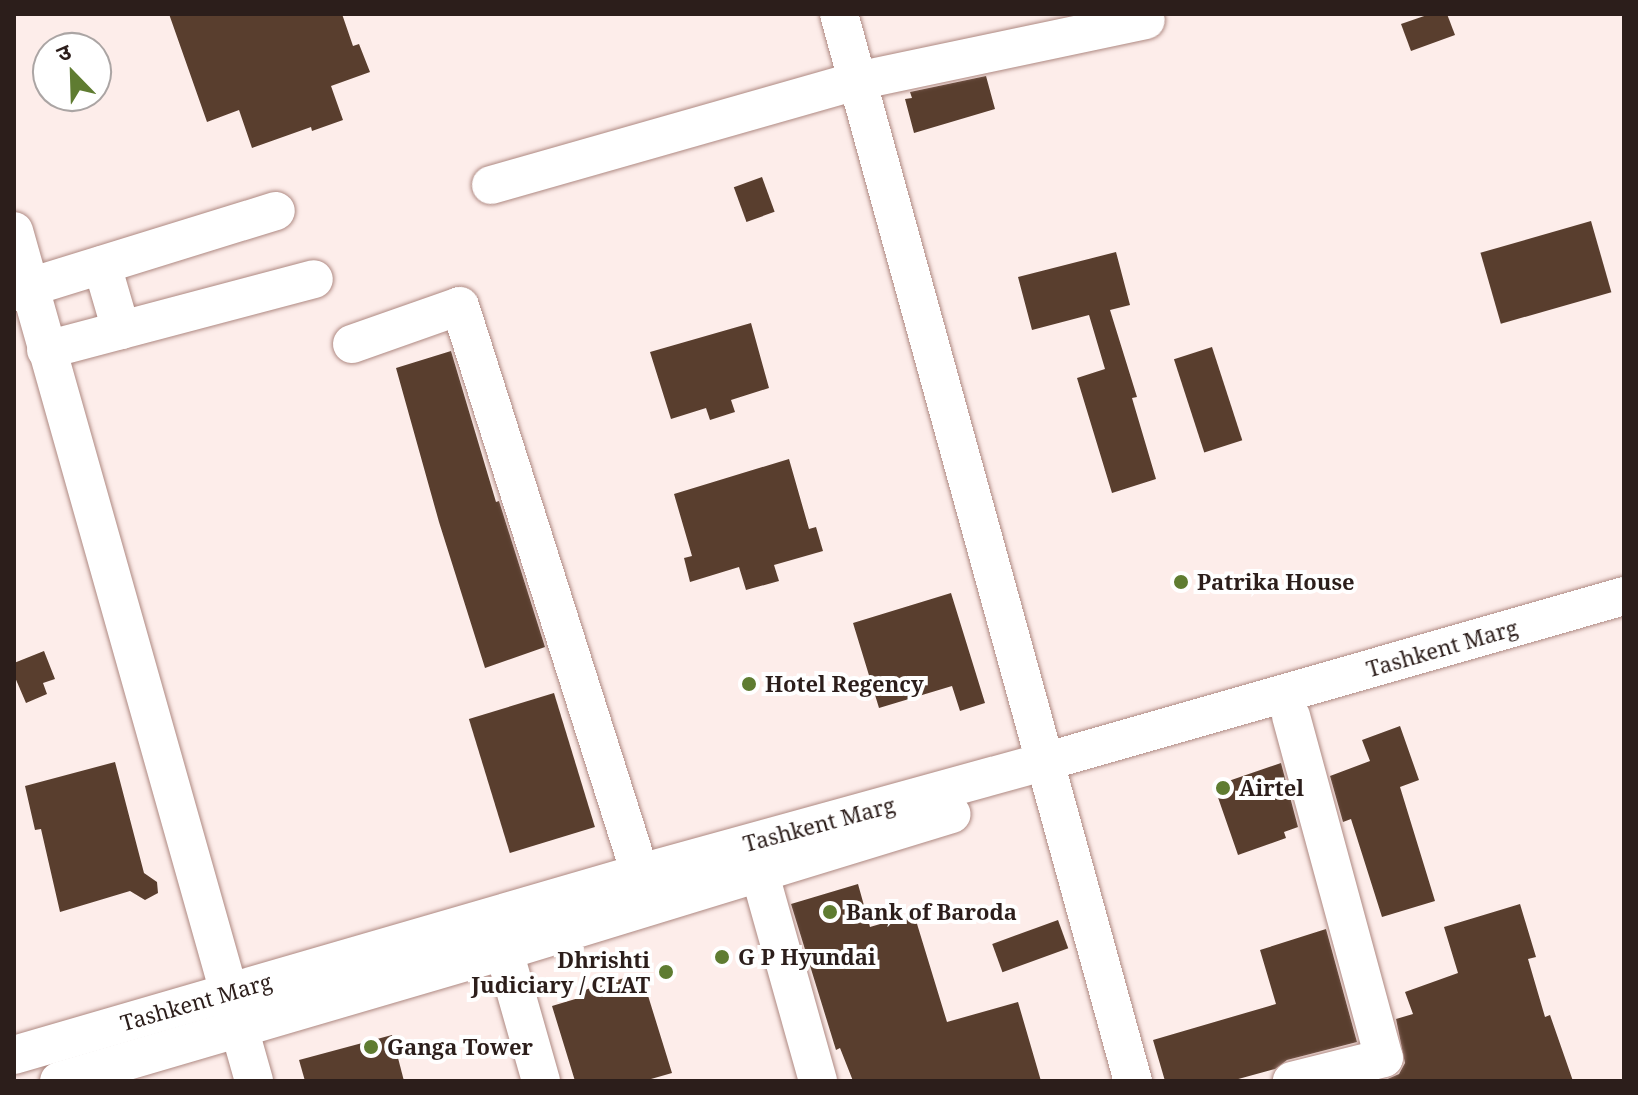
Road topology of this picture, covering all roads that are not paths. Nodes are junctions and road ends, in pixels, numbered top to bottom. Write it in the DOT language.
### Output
graph roads {
  1 [pos="839,14"];
  2 [pos="1146,20"];
  3 [pos="857,81"];
  4 [pos="491,185"];
  5 [pos="276,211"];
  6 [pos="14,231"];
  7 [pos="102,265"];
  8 [pos="314,279"];
  9 [pos="22,290"];
  10 [pos="121,330"];
  11 [pos="352,344"];
  12 [pos="46,350"];
  13 [pos="1624,596"];
  14 [pos="1624,621"];
  15 [pos="1291,716"];
  16 [pos="1047,774"];
  17 [pos="759,871"];
  18 [pos="640,873"];
  19 [pos="504,951"];
  20 [pos="228,993"];
  21 [pos="239,1030"];
  22 [pos="14,1055"];
  23 [pos="108,1074"];
  24 [pos="59,1081"];
  25 [pos="254,1081"];
  26 [pos="541,1081"];
  27 [pos="818,1081"];
  28 [pos="1133,1081"];
  29 [pos="1292,1081"];
  1 -- 3 [label="street"];
  2 -- 3 [label="street"];
  3 -- 4 [label="street"];
  3 -- 16 [label="street"];
  5 -- 7 [label="street"];
  6 -- 9 [label="street"];
  7 -- 9 [label="street"];
  7 -- 10 [label="street"];
  8 -- 10 [label="street"];
  9 -- 12 [label="street"];
  10 -- 12 [label="street"];
  11 -- 18 [label="street"];
  12 -- 20 [label="street"];
  13 -- 16 [label="street, Tashkent Marg"];
  14 -- 15 [label="street, Tashkent Marg"];
  15 -- 16 [label="street, Tashkent Marg"];
  15 -- 29 [label="street"];
  16 -- 17 [label="street, Tashkent Marg"];
  16 -- 18 [label="street, Tashkent Marg"];
  16 -- 28 [label="street"];
  17 -- 19 [label="street, Tashkent Marg"];
  17 -- 27 [label="street"];
  18 -- 20 [label="street, Tashkent Marg"];
  19 -- 21 [label="street, Tashkent Marg"];
  19 -- 26 [label="street"];
  20 -- 21 [label="street"];
  20 -- 22 [label="street, Tashkent Marg"];
  21 -- 23 [label="street, Tashkent Marg"];
  21 -- 25 [label="street"];
  23 -- 24 [label="street, Tashkent Marg"];
}
